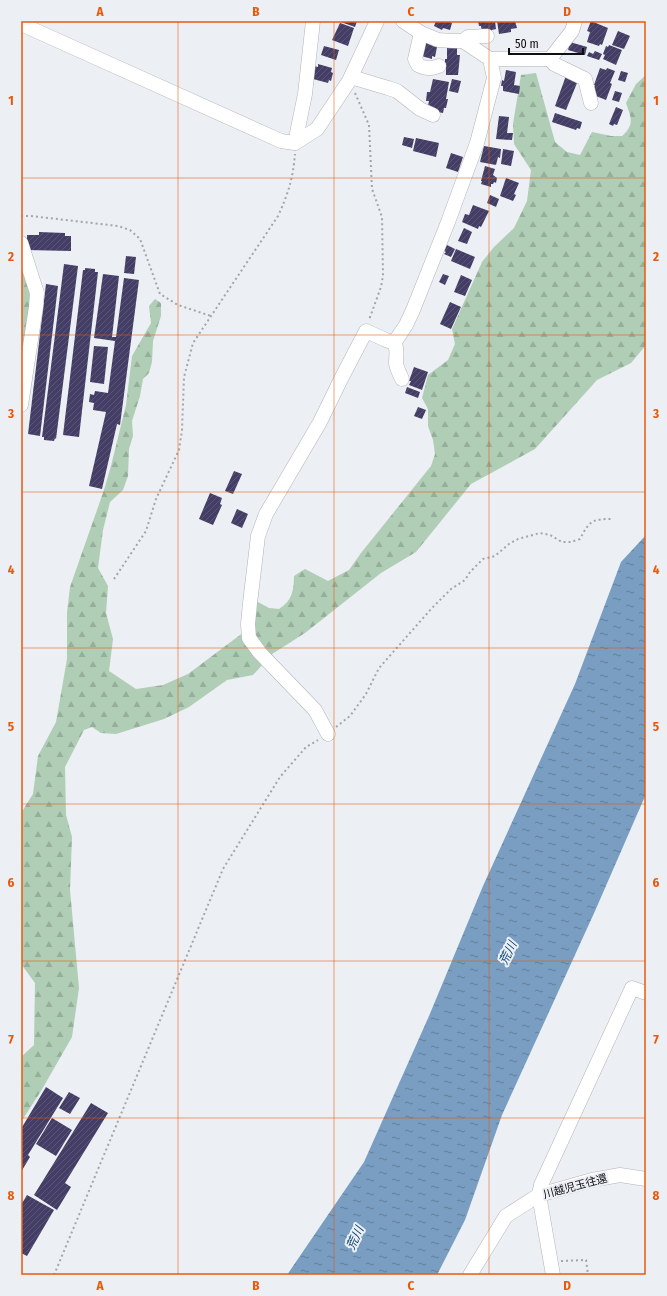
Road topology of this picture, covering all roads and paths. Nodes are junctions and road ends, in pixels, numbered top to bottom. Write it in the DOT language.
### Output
graph roads {
  1 [pos="313,21"];
  2 [pos="377,21"];
  3 [pos="403,21"];
  4 [pos="575,21"];
  5 [pos="21,23"];
  6 [pos="421,33"];
  7 [pos="487,36"];
  8 [pos="463,41"];
  9 [pos="490,58"];
  10 [pos="550,59"];
  11 [pos="439,66"];
  12 [pos="350,79"];
  13 [pos="591,104"];
  14 [pos="433,115"];
  15 [pos="296,143"];
  16 [pos="21,216"];
  17 [pos="21,243"];
  18 [pos="211,316"];
  19 [pos="366,330"];
  20 [pos="394,343"];
  21 [pos="402,379"];
  22 [pos="21,405"];
  23 [pos="613,519"];
  24 [pos="114,579"];
  25 [pos="328,734"];
  26 [pos="646,993"];
  27 [pos="646,1179"];
  28 [pos="539,1195"];
  29 [pos="550,1261"];
  30 [pos="54,1275"];
  31 [pos="470,1275"];
  32 [pos="553,1275"];
  33 [pos="588,1275"];
  1 -- 15 [label="street"];
  2 -- 12 [label="street"];
  3 -- 6 [label="street"];
  4 -- 10 [label="street"];
  5 -- 15 [label="street"];
  6 -- 8 [label="street"];
  6 -- 11 [label="street"];
  7 -- 8 [label="street"];
  8 -- 9 [label="street"];
  9 -- 10 [label="street"];
  9 -- 20 [label="street"];
  10 -- 13 [label="street"];
  12 -- 14 [label="street"];
  12 -- 15 [label="street"];
  12 -- 19 [label="path"];
  15 -- 18 [label="path"];
  16 -- 18 [label="path"];
  17 -- 22 [label="street"];
  18 -- 24 [label="path"];
  19 -- 20 [label="street"];
  19 -- 25 [label="street"];
  20 -- 21 [label="street"];
  23 -- 25 [label="path"];
  25 -- 30 [label="path"];
  26 -- 28 [label="street"];
  27 -- 28 [label="street, 川越児玉往還"];
  28 -- 29 [label="street"];
  28 -- 31 [label="street, 川越児玉往還"];
  29 -- 32 [label="street"];
  29 -- 33 [label="path"];
}
